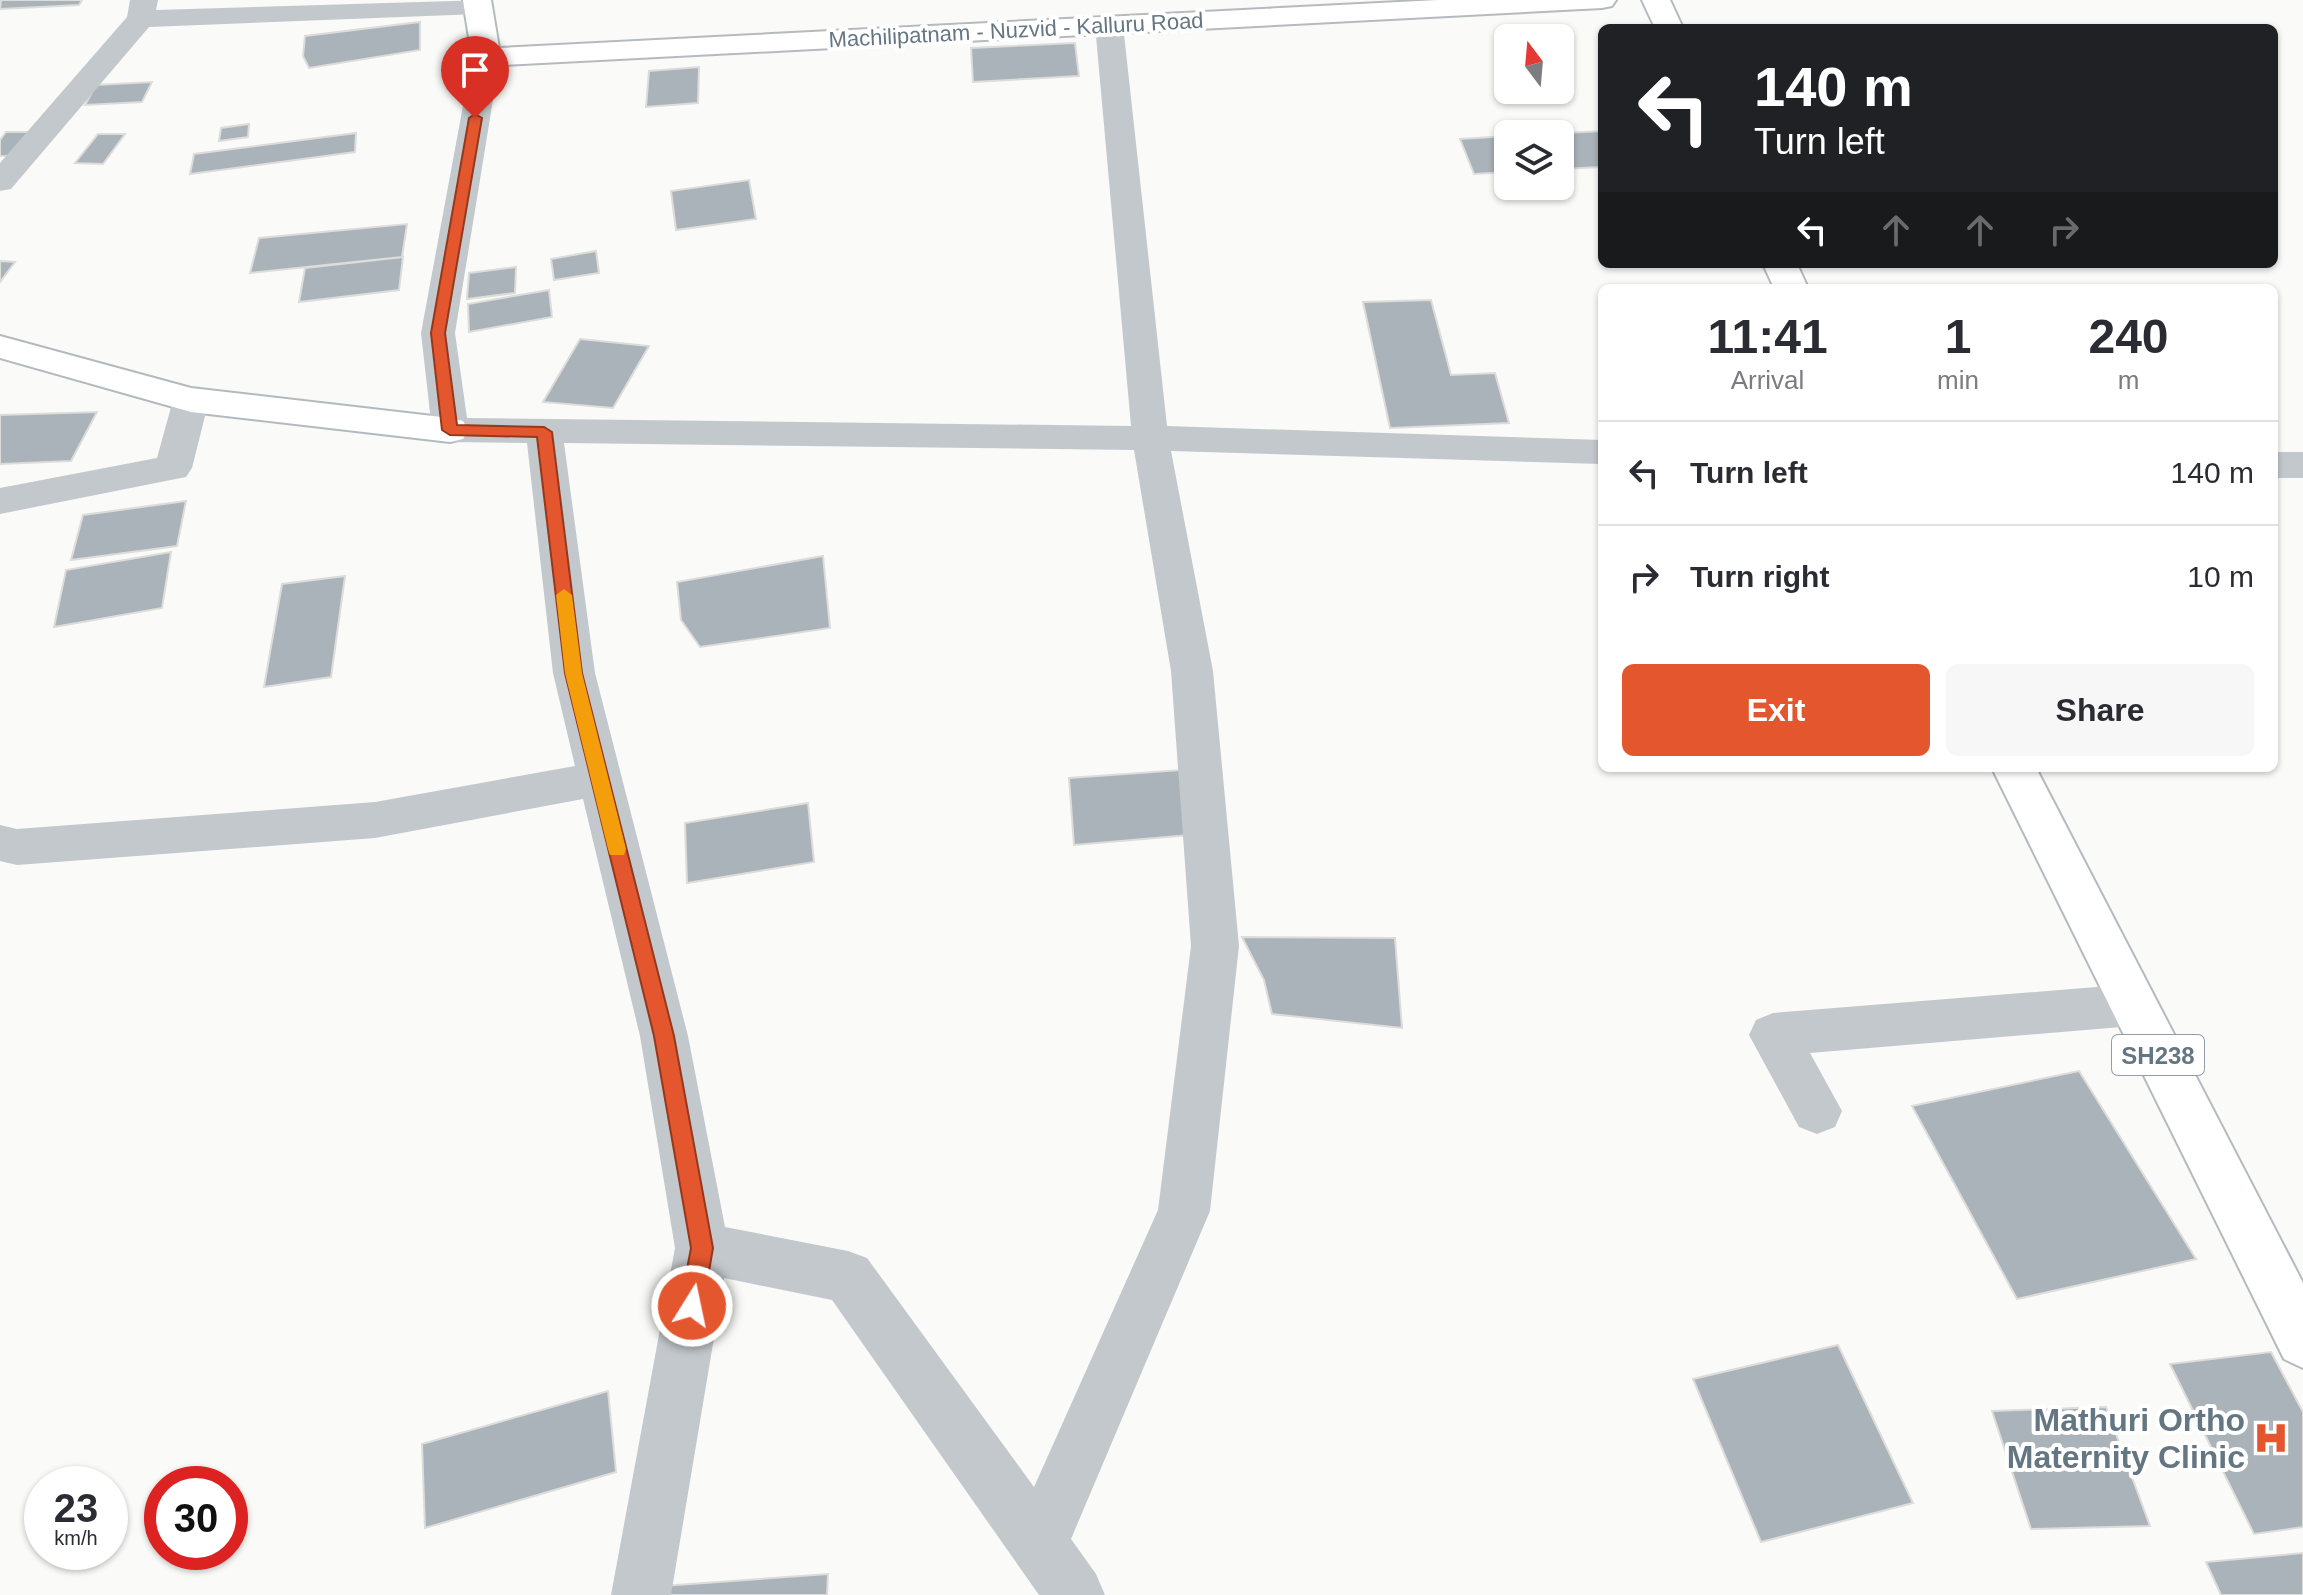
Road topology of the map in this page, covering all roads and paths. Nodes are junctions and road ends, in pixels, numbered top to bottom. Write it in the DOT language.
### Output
graph roads {
  1 [pos="1602,0"];
  2 [pos="1656,0"];
  3 [pos="478,3"];
  4 [pos="142,9"];
  5 [pos="1667,24"];
  6 [pos="1109,25"];
  7 [pos="486,57"];
  8 [pos="0,182"];
  9 [pos="0,347"];
  10 [pos="191,400"];
  11 [pos="450,430"];
  12 [pos="544,432"];
  13 [pos="1150,438"];
  14 [pos="1598,452"];
  15 [pos="2278,465"];
  16 [pos="2303,465"];
  17 [pos="0,501"];
  18 [pos="2016,772"];
  19 [pos="599,779"];
  20 [pos="0,843"];
  21 [pos="2133,1005"];
  22 [pos="1817,1111"];
  23 [pos="702,1248"];
  24 [pos="2303,1340"];
  25 [pos="1039,1543"];
  26 [pos="641,1595"];
  27 [pos="1075,1595"];
  1 -- 6 [label="main road, Machilipatnam - Nuzvid - Kalluru Road"];
  2 -- 5 [label="main road"];
  3 -- 4 [label="street"];
  3 -- 7 [label="main road"];
  4 -- 8 [label="street"];
  6 -- 7 [label="main road, Machilipatnam - Nuzvid - Kalluru Road"];
  6 -- 13 [label="street"];
  7 -- 11 [label="street"];
  9 -- 10 [label="main road"];
  10 -- 11 [label="main road"];
  10 -- 17 [label="street"];
  11 -- 12 [label="street"];
  12 -- 13 [label="street"];
  12 -- 19 [label="street"];
  13 -- 14 [label="street"];
  13 -- 25 [label="street"];
  15 -- 16 [label="street"];
  18 -- 21 [label="main road, SH238"];
  19 -- 20 [label="street"];
  19 -- 23 [label="street"];
  21 -- 22 [label="street"];
  21 -- 24 [label="main road, SH238"];
  23 -- 25 [label="street"];
  23 -- 26 [label="street"];
  25 -- 27 [label="street"];
}
